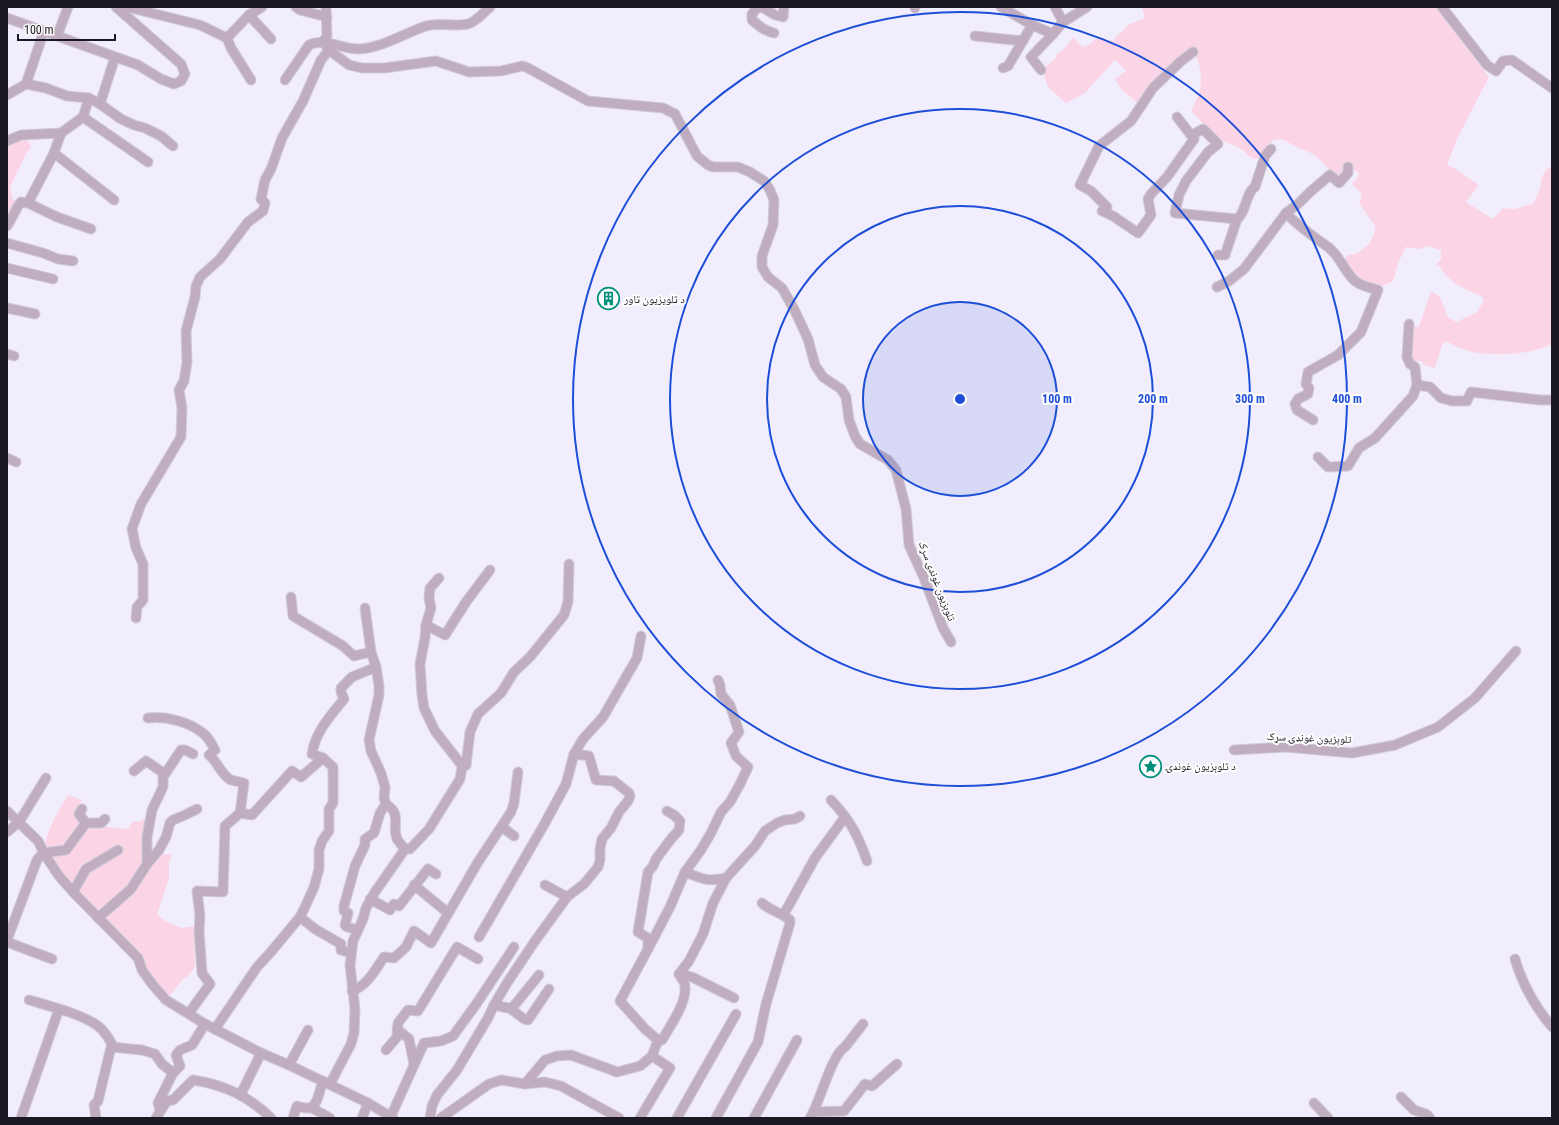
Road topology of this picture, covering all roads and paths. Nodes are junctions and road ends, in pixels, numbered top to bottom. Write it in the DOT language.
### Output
graph roads {
  1 [pos="68,7"];
  2 [pos="116,7"];
  3 [pos="127,7"];
  4 [pos="262,7"];
  5 [pos="296,7"];
  6 [pos="326,7"];
  7 [pos="490,7"];
  8 [pos="761,7"];
  9 [pos="784,7"];
  10 [pos="1002,7"];
  11 [pos="1056,7"];
  12 [pos="1087,7"];
  13 [pos="1442,7"];
  14 [pos="156,10"];
  15 [pos="249,15"];
  16 [pos="327,17"];
  17 [pos="7,18"];
  18 [pos="1063,22"];
  19 [pos="1032,25"];
  20 [pos="44,31"];
  21 [pos="774,33"];
  22 [pos="1053,34"];
  23 [pos="57,36"];
  24 [pos="975,36"];
  25 [pos="227,38"];
  26 [pos="271,39"];
  27 [pos="1023,41"];
  28 [pos="326,46"];
  29 [pos="1193,52"];
  30 [pos="115,57"];
  31 [pos="1004,68"];
  32 [pos="1041,70"];
  33 [pos="251,80"];
  34 [pos="285,80"];
  35 [pos="26,84"];
  36 [pos="1552,88"];
  37 [pos="7,95"];
  38 [pos="89,98"];
  39 [pos="100,104"];
  40 [pos="1178,116"];
  41 [pos="83,117"];
  42 [pos="61,133"];
  43 [pos="1194,139"];
  44 [pos="7,141"];
  45 [pos="173,146"];
  46 [pos="1271,149"];
  47 [pos="54,153"];
  48 [pos="148,162"];
  49 [pos="1348,167"];
  50 [pos="114,200"];
  51 [pos="28,203"];
  52 [pos="1286,213"];
  53 [pos="1236,219"];
  54 [pos="7,225"];
  55 [pos="91,229"];
  56 [pos="7,243"];
  57 [pos="1218,255"];
  58 [pos="73,262"];
  59 [pos="7,268"];
  60 [pos="53,279"];
  61 [pos="1217,287"];
  62 [pos="7,308"];
  63 [pos="35,314"];
  64 [pos="1409,324"];
  65 [pos="1417,385"];
  66 [pos="1552,400"];
  67 [pos="1313,420"];
  68 [pos="1318,456"];
  69 [pos="7,458"];
  70 [pos="16,462"];
  71 [pos="569,564"];
  72 [pos="490,570"];
  73 [pos="439,578"];
  74 [pos="291,597"];
  75 [pos="365,608"];
  76 [pos="136,618"];
  77 [pos="426,625"];
  78 [pos="641,636"];
  79 [pos="951,642"];
  80 [pos="1516,651"];
  81 [pos="372,652"];
  82 [pos="376,667"];
  83 [pos="718,680"];
  84 [pos="148,718"];
  85 [pos="1234,750"];
  86 [pos="192,754"];
  87 [pos="574,754"];
  88 [pos="323,758"];
  89 [pos="466,765"];
  90 [pos="134,771"];
  91 [pos="518,772"];
  92 [pos="165,774"];
  93 [pos="46,778"];
  94 [pos="830,800"];
  95 [pos="386,804"];
  96 [pos="82,809"];
  97 [pos="197,809"];
  98 [pos="7,810"];
  99 [pos="667,811"];
  100 [pos="240,814"];
  101 [pos="800,816"];
  102 [pos="845,817"];
  103 [pos="105,819"];
  104 [pos="19,822"];
  105 [pos="86,823"];
  106 [pos="502,827"];
  107 [pos="7,832"];
  108 [pos="514,836"];
  109 [pos="405,849"];
  110 [pos="118,850"];
  111 [pos="44,854"];
  112 [pos="867,861"];
  113 [pos="147,864"];
  114 [pos="685,872"];
  115 [pos="436,874"];
  116 [pos="726,878"];
  117 [pos="414,885"];
  118 [pos="545,885"];
  119 [pos="73,892"];
  120 [pos="566,897"];
  121 [pos="370,899"];
  122 [pos="762,904"];
  123 [pos="448,912"];
  124 [pos="784,914"];
  125 [pos="300,917"];
  126 [pos="98,918"];
  127 [pos="358,930"];
  128 [pos="480,937"];
  129 [pos="7,941"];
  130 [pos="514,947"];
  131 [pos="648,948"];
  132 [pos="351,953"];
  133 [pos="52,959"];
  134 [pos="478,959"];
  135 [pos="1515,959"];
  136 [pos="539,974"];
  137 [pos="679,974"];
  138 [pos="549,989"];
  139 [pos="352,991"];
  140 [pos="734,998"];
  141 [pos="29,1000"];
  142 [pos="494,1005"];
  143 [pos="511,1008"];
  144 [pos="59,1009"];
  145 [pos="189,1014"];
  146 [pos="736,1014"];
  147 [pos="205,1024"];
  148 [pos="863,1024"];
  149 [pos="1552,1028"];
  150 [pos="215,1029"];
  151 [pos="397,1029"];
  152 [pos="308,1030"];
  153 [pos="658,1040"];
  154 [pos="797,1040"];
  155 [pos="113,1046"];
  156 [pos="386,1050"];
  157 [pos="261,1053"];
  158 [pos="652,1056"];
  159 [pos="414,1064"];
  160 [pos="897,1064"];
  161 [pos="289,1065"];
  162 [pos="173,1074"];
  163 [pos="326,1083"];
  164 [pos="524,1084"];
  165 [pos="241,1094"];
  166 [pos="1401,1097"];
  167 [pos="1314,1102"];
  168 [pos="368,1103"];
  169 [pos="312,1108"];
  170 [pos="158,1115"];
  171 [pos="812,1115"];
  172 [pos="392,1117"];
  173 [pos="22,1118"];
  174 [pos="96,1118"];
  175 [pos="271,1118"];
  176 [pos="293,1118"];
  177 [pos="330,1118"];
  178 [pos="362,1118"];
  179 [pos="430,1118"];
  180 [pos="441,1118"];
  181 [pos="619,1118"];
  182 [pos="640,1118"];
  183 [pos="677,1118"];
  184 [pos="716,1118"];
  185 [pos="754,1118"];
  186 [pos="1328,1118"];
  187 [pos="1430,1118"];
  1 -- 23 [label="street"];
  2 -- 30 [label="street"];
  3 -- 14 [label="street"];
  4 -- 15 [label="street"];
  5 -- 16 [label="street"];
  6 -- 16 [label="street"];
  7 -- 28 [label="street"];
  8 -- 9 [label="street"];
  8 -- 21 [label="street"];
  10 -- 19 [label="street"];
  11 -- 18 [label="street"];
  12 -- 18 [label="street"];
  13 -- 36 [label="street"];
  14 -- 25 [label="street"];
  15 -- 25 [label="street"];
  15 -- 26 [label="street"];
  16 -- 28 [label="street"];
  17 -- 20 [label="street"];
  18 -- 22 [label="street"];
  19 -- 22 [label="street"];
  19 -- 27 [label="street"];
  20 -- 23 [label="street"];
  20 -- 35 [label="street"];
  22 -- 32 [label="street"];
  23 -- 30 [label="street"];
  24 -- 27 [label="street"];
  25 -- 33 [label="street"];
  27 -- 31 [label="street"];
  28 -- 34 [label="street"];
  28 -- 76 [label="street"];
  28 -- 79 [label="street, تلوېزيون غونډۍ سړک"];
  29 -- 43 [label="street"];
  30 -- 39 [label="street"];
  35 -- 37 [label="street"];
  35 -- 38 [label="street"];
  38 -- 39 [label="street"];
  38 -- 41 [label="street"];
  39 -- 45 [label="street"];
  40 -- 43 [label="street"];
  41 -- 42 [label="street"];
  41 -- 48 [label="street"];
  42 -- 44 [label="street"];
  42 -- 47 [label="street"];
  43 -- 53 [label="street"];
  46 -- 53 [label="street"];
  47 -- 50 [label="street"];
  47 -- 51 [label="street"];
  49 -- 52 [label="street"];
  51 -- 54 [label="street"];
  51 -- 55 [label="street"];
  52 -- 61 [label="street"];
  52 -- 67 [label="street"];
  53 -- 57 [label="street"];
  56 -- 58 [label="street"];
  59 -- 60 [label="street"];
  62 -- 63 [label="street"];
  64 -- 65 [label="street"];
  65 -- 66 [label="street"];
  65 -- 68 [label="street"];
  69 -- 70 [label="street"];
  71 -- 89 [label="street"];
  72 -- 77 [label="street"];
  73 -- 77 [label="street"];
  74 -- 81 [label="street"];
  75 -- 81 [label="street"];
  77 -- 89 [label="street"];
  78 -- 87 [label="street"];
  80 -- 85 [label="street, تلوېزيون غونډۍ سړک"];
  81 -- 82 [label="street"];
  82 -- 88 [label="street"];
  82 -- 95 [label="street"];
  83 -- 114 [label="street"];
  84 -- 100 [label="street"];
  86 -- 92 [label="street"];
  87 -- 120 [label="street"];
  87 -- 128 [label="street"];
  88 -- 100 [label="street"];
  88 -- 125 [label="street"];
  89 -- 109 [label="street"];
  90 -- 92 [label="street"];
  91 -- 106 [label="street"];
  92 -- 113 [label="street"];
  93 -- 104 [label="street"];
  94 -- 102 [label="street"];
  95 -- 109 [label="street"];
  95 -- 127 [label="street"];
  96 -- 105 [label="street"];
  97 -- 113 [label="street"];
  98 -- 104 [label="street"];
  99 -- 131 [label="street"];
  100 -- 145 [label="street"];
  101 -- 116 [label="street"];
  102 -- 112 [label="street"];
  102 -- 124 [label="street"];
  103 -- 105 [label="street"];
  104 -- 107 [label="street"];
  104 -- 111 [label="street"];
  105 -- 111 [label="street"];
  106 -- 108 [label="street"];
  106 -- 123 [label="street"];
  109 -- 121 [label="street"];
  110 -- 119 [label="street"];
  111 -- 119 [label="street"];
  111 -- 129 [label="street"];
  113 -- 126 [label="street"];
  114 -- 116 [label="street"];
  114 -- 131 [label="street"];
  115 -- 117 [label="street"];
  116 -- 137 [label="street"];
  117 -- 121 [label="street"];
  117 -- 123 [label="street"];
  118 -- 120 [label="street"];
  119 -- 126 [label="street"];
  120 -- 142 [label="street"];
  121 -- 127 [label="street"];
  122 -- 124 [label="street"];
  123 -- 139 [label="street"];
  124 -- 184 [label="street"];
  125 -- 132 [label="street"];
  125 -- 150 [label="street"];
  126 -- 145 [label="street"];
  127 -- 132 [label="street"];
  129 -- 133 [label="street"];
  130 -- 159 [label="street"];
  131 -- 153 [label="street"];
  132 -- 139 [label="street"];
  134 -- 151 [label="street"];
  135 -- 149 [label="street"];
  136 -- 143 [label="street"];
  137 -- 140 [label="street"];
  137 -- 153 [label="street"];
  138 -- 143 [label="street"];
  139 -- 163 [label="street"];
  141 -- 144 [label="street"];
  142 -- 143 [label="street"];
  142 -- 179 [label="street"];
  144 -- 155 [label="street"];
  144 -- 173 [label="street"];
  145 -- 147 [label="street"];
  146 -- 183 [label="street"];
  147 -- 150 [label="street"];
  147 -- 162 [label="street"];
  148 -- 171 [label="street"];
  150 -- 157 [label="street"];
  151 -- 156 [label="street"];
  151 -- 159 [label="street"];
  152 -- 161 [label="street"];
  153 -- 158 [label="street"];
  154 -- 185 [label="street"];
  155 -- 162 [label="street"];
  155 -- 174 [label="street"];
  157 -- 161 [label="street"];
  157 -- 165 [label="street"];
  158 -- 164 [label="street"];
  158 -- 182 [label="street"];
  159 -- 172 [label="street"];
  160 -- 171 [label="street"];
  161 -- 163 [label="street"];
  162 -- 170 [label="street"];
  163 -- 168 [label="street"];
  163 -- 169 [label="street"];
  164 -- 180 [label="street"];
  164 -- 181 [label="street"];
  165 -- 170 [label="street"];
  165 -- 175 [label="street"];
  166 -- 187 [label="street"];
  167 -- 186 [label="street"];
  168 -- 172 [label="street"];
  168 -- 178 [label="street"];
  169 -- 176 [label="street"];
  169 -- 177 [label="street"];
}
